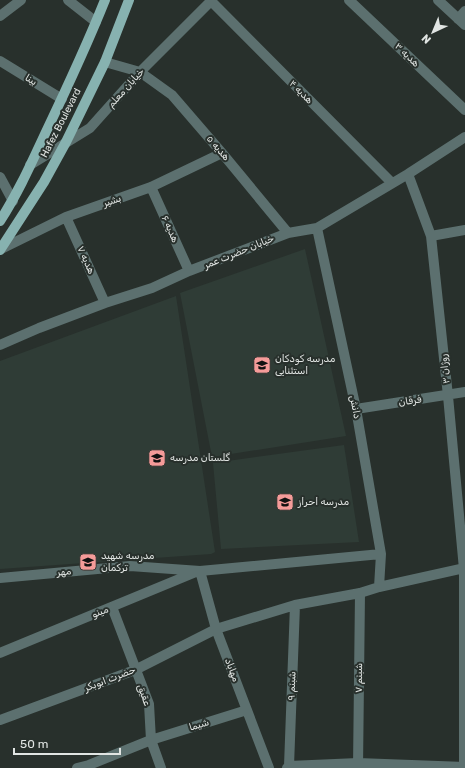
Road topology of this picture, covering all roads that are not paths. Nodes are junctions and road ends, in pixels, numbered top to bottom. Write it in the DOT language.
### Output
graph roads {
  1 [pos="21,0"];
  2 [pos="68,0"];
  3 [pos="105,0"];
  4 [pos="129,0"];
  5 [pos="211,0"];
  6 [pos="349,0"];
  7 [pos="438,0"];
  8 [pos="465,11"];
  9 [pos="0,16"];
  10 [pos="96,22"];
  11 [pos="462,22"];
  12 [pos="0,61"];
  13 [pos="105,62"];
  14 [pos="140,72"];
  15 [pos="62,99"];
  16 [pos="465,110"];
  17 [pos="465,137"];
  18 [pos="66,142"];
  19 [pos="222,152"];
  20 [pos="30,165"];
  21 [pos="408,174"];
  22 [pos="0,177"];
  23 [pos="392,183"];
  24 [pos="151,187"];
  25 [pos="13,201"];
  26 [pos="66,217"];
  27 [pos="0,221"];
  28 [pos="317,228"];
  29 [pos="465,230"];
  30 [pos="288,233"];
  31 [pos="431,236"];
  32 [pos="1,249"];
  33 [pos="189,271"];
  34 [pos="105,303"];
  35 [pos="0,345"];
  36 [pos="465,392"];
  37 [pos="448,396"];
  38 [pos="356,410"];
  39 [pos="381,554"];
  40 [pos="464,568"];
  41 [pos="200,571"];
  42 [pos="0,578"];
  43 [pos="379,588"];
  44 [pos="360,593"];
  45 [pos="295,605"];
  46 [pos="112,607"];
  47 [pos="216,629"];
  48 [pos="0,653"];
  49 [pos="135,670"];
  50 [pos="247,710"];
  51 [pos="0,720"];
  52 [pos="151,740"];
  53 [pos="358,766"];
  54 [pos="89,767"];
  55 [pos="288,767"];
  56 [pos="77,768"];
  57 [pos="161,768"];
  58 [pos="269,768"];
  59 [pos="464,768"];
  1 -- 9 [label="street"];
  2 -- 10 [label="street"];
  3 -- 10 [label="main road, Hafez Boulevard"];
  4 -- 13 [label="main road, Hafez Boulevard"];
  5 -- 14 [label="street, خیابان معلم"];
  5 -- 23 [label="street, هدیه ۴"];
  6 -- 16 [label="street, هدیه ۳"];
  7 -- 11 [label="street"];
  8 -- 11 [label="street"];
  10 -- 15 [label="main road, Hafez Boulevard"];
  12 -- 15 [label="street, بینا"];
  13 -- 14 [label="street, هدیه ۵"];
  13 -- 18 [label="main road, Hafez Boulevard"];
  14 -- 18 [label="street, خیابان معلم"];
  14 -- 19 [label="street, هدیه ۵"];
  15 -- 20 [label="main road, Hafez Boulevard"];
  17 -- 21 [label="street, خیابان حضرت عمر"];
  18 -- 20 [label="street, خیابان معلم"];
  18 -- 32 [label="main road, Hafez Boulevard"];
  19 -- 24 [label="street, بشیر"];
  19 -- 30 [label="street, هدیه ۵"];
  20 -- 25 [label="main road, Hafez Boulevard"];
  21 -- 23 [label="street, خیابان حضرت عمر"];
  21 -- 31 [label="street, روژان ۳"];
  22 -- 25 [label="street"];
  23 -- 28 [label="street, خیابان حضرت عمر"];
  24 -- 26 [label="street, بشیر"];
  24 -- 33 [label="street, هدیه ۶"];
  25 -- 27 [label="main road, Hafez Boulevard"];
  26 -- 32 [label="street, بشیر"];
  26 -- 34 [label="street, هدیه ۷"];
  28 -- 30 [label="street, خیابان حضرت عمر"];
  28 -- 38 [label="street, دانش"];
  29 -- 31 [label="street"];
  30 -- 33 [label="street, خیابان حضرت عمر"];
  31 -- 37 [label="street, روژان ۳"];
  33 -- 34 [label="street, خیابان حضرت عمر"];
  34 -- 35 [label="street, خیابان حضرت عمر"];
  36 -- 37 [label="street, فرقان"];
  37 -- 38 [label="street, فرقان"];
  37 -- 40 [label="street, روژان ۳"];
  38 -- 39 [label="street, دانش"];
  39 -- 41 [label="street"];
  39 -- 43 [label="street, دانش"];
  40 -- 43 [label="street, حضرت ابوبکر"];
  40 -- 59 [label="street, روژان ۳"];
  41 -- 42 [label="street, مهر"];
  41 -- 46 [label="street, مینو"];
  41 -- 47 [label="street, مهاباد"];
  43 -- 44 [label="street, حضرت ابوبکر"];
  44 -- 45 [label="street, حضرت ابوبکر"];
  44 -- 53 [label="street, شبنم ۷"];
  45 -- 47 [label="street, حضرت ابوبکر"];
  45 -- 55 [label="street, شبنم ۹"];
  46 -- 48 [label="street, مینو"];
  46 -- 49 [label="street, عقیق"];
  47 -- 49 [label="street, حضرت ابوبکر"];
  47 -- 50 [label="street, مهاباد"];
  49 -- 51 [label="street, حضرت ابوبکر"];
  49 -- 52 [label="street, عقیق"];
  50 -- 52 [label="street, شیما"];
  50 -- 58 [label="street, مهاباد"];
  52 -- 54 [label="street, شیما"];
  52 -- 57 [label="street, عقیق"];
  53 -- 55 [label="street"];
  53 -- 59 [label="street"];
  54 -- 56 [label="street, شیما"];
}
